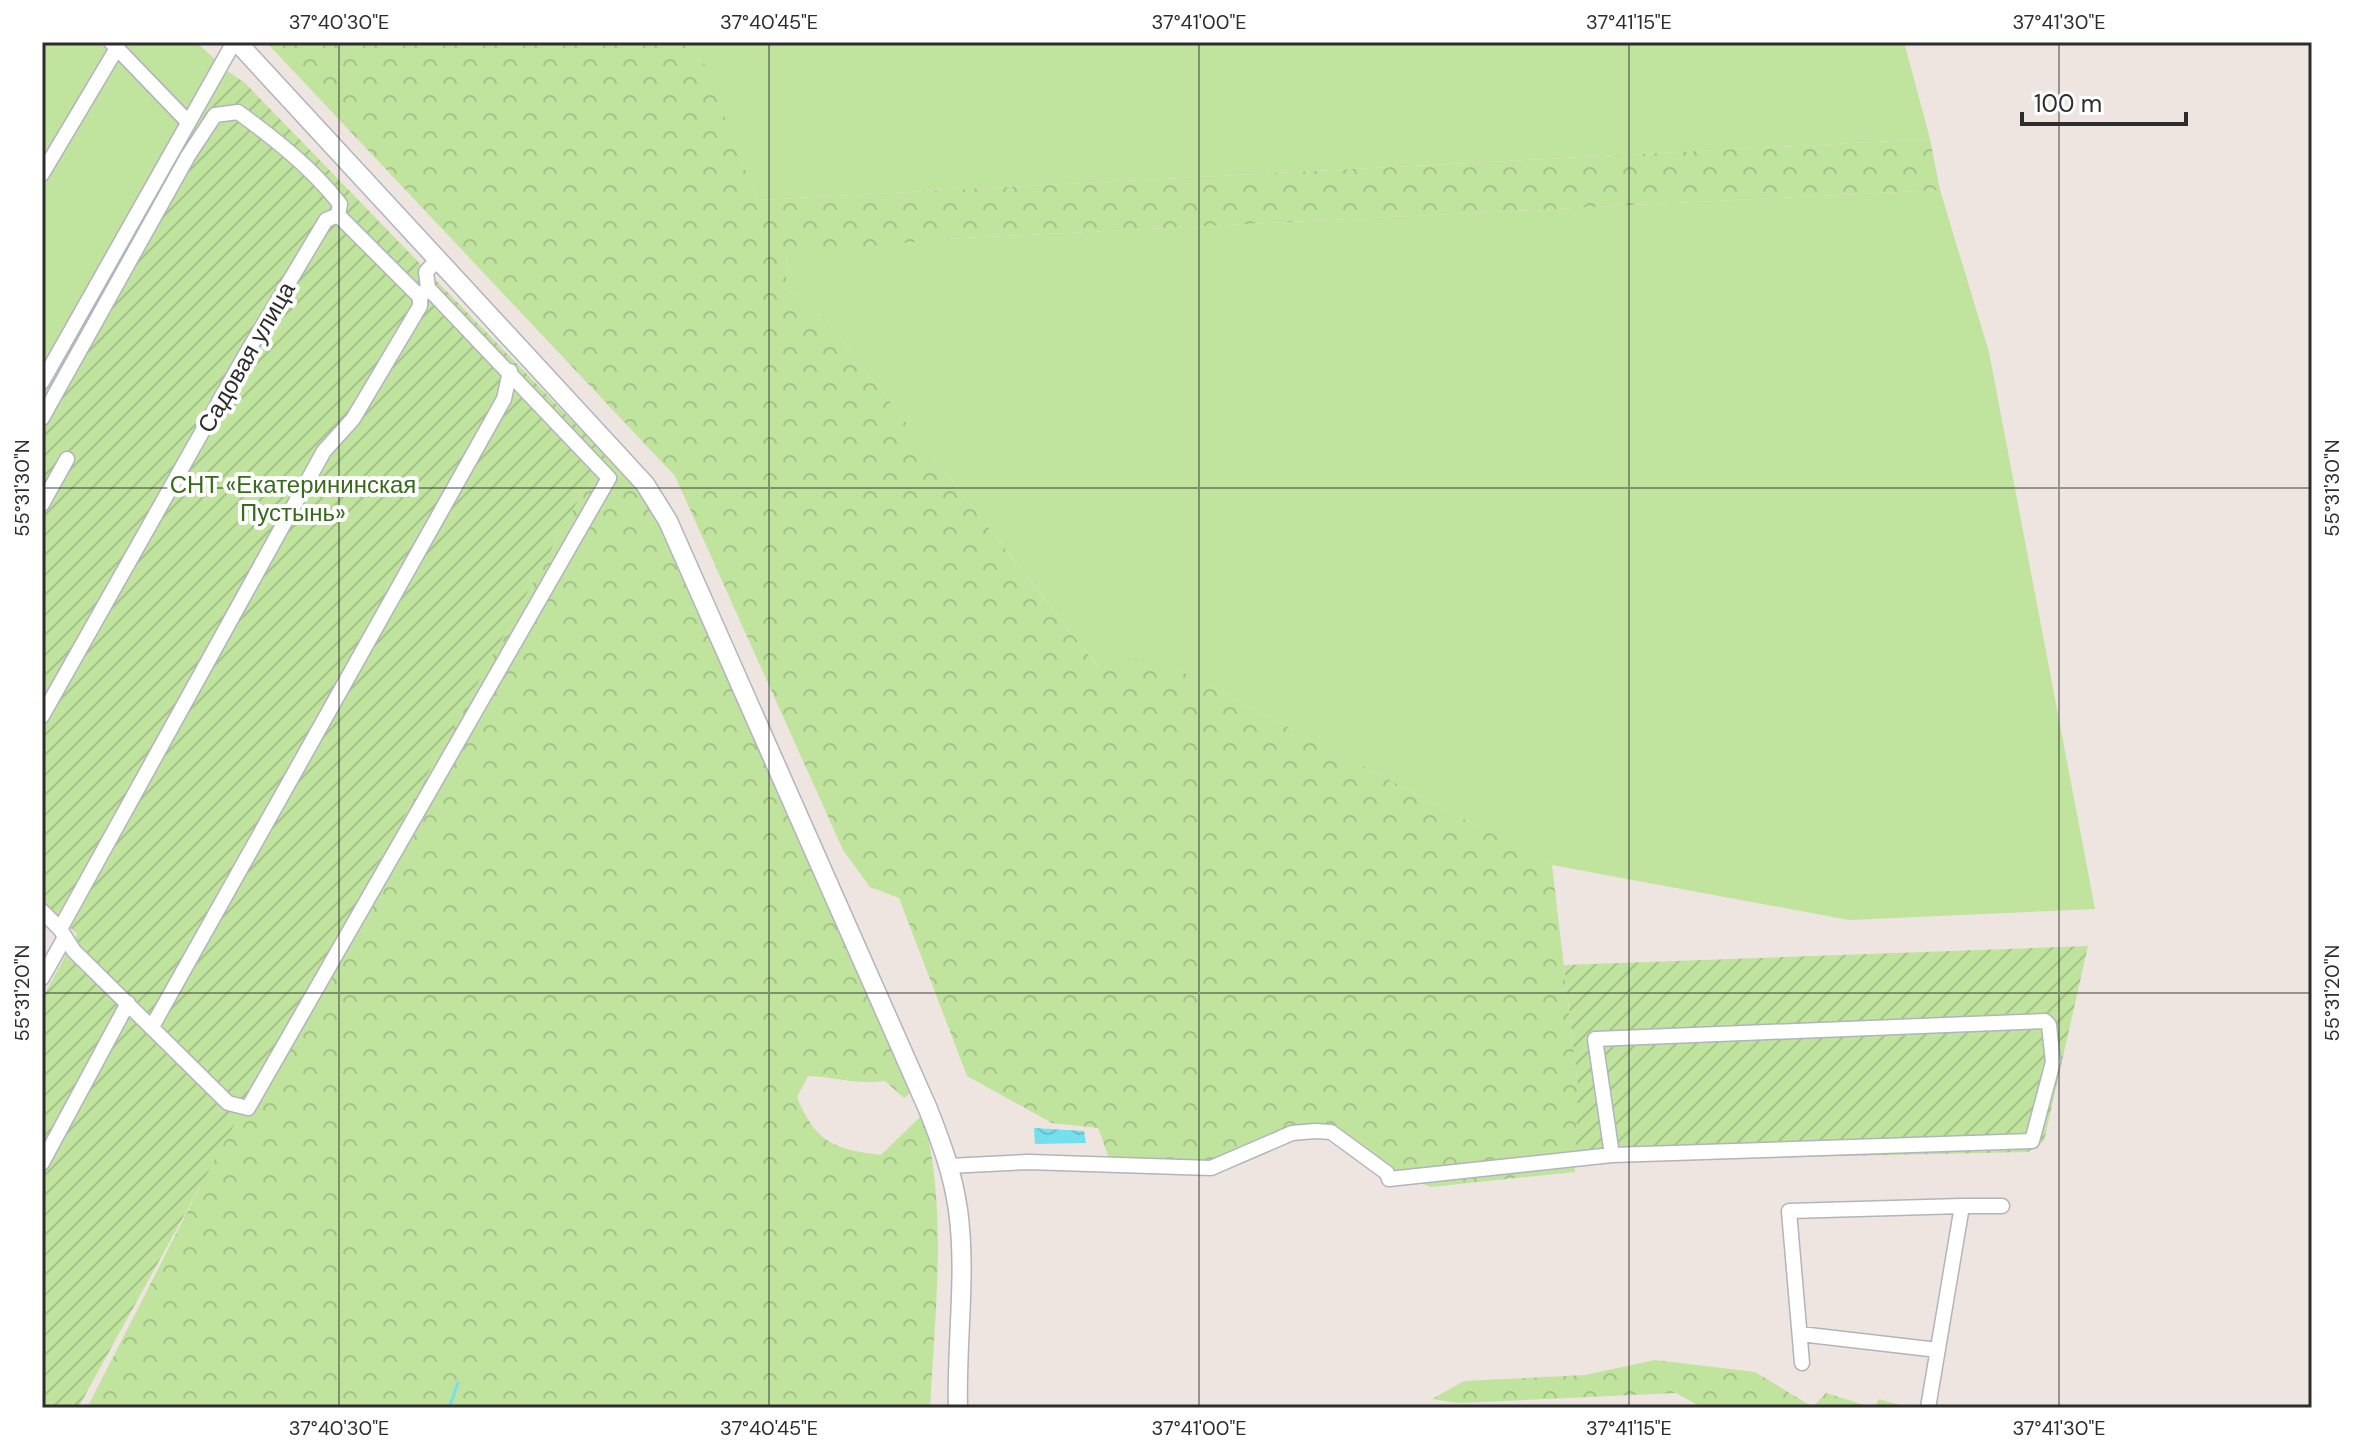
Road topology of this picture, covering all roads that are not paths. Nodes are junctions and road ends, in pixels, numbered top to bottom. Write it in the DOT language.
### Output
graph roads {
  1 [pos="236,42"];
  2 [pos="114,45"];
  3 [pos="188,122"];
  4 [pos="42,174"];
  5 [pos="338,215"];
  6 [pos="437,260"];
  7 [pos="424,292"];
  8 [pos="510,371"];
  9 [pos="42,382"];
  10 [pos="42,418"];
  11 [pos="616,452"];
  12 [pos="67,459"];
  13 [pos="609,478"];
  14 [pos="42,504"];
  15 [pos="42,716"];
  16 [pos="42,911"];
  17 [pos="62,934"];
  18 [pos="42,978"];
  19 [pos="128,1003"];
  20 [pos="153,1025"];
  21 [pos="1612,1155"];
  22 [pos="42,1163"];
  23 [pos="949,1166"];
  24 [pos="1962,1206"];
  25 [pos="2002,1206"];
  26 [pos="1800,1334"];
  27 [pos="1938,1350"];
  28 [pos="1802,1363"];
  29 [pos="958,1408"];
  30 [pos="1928,1408"];
  1 -- 3 [label="street"];
  1 -- 6 [label="main road"];
  2 -- 3 [label="street"];
  2 -- 4 [label="street"];
  3 -- 9 [label="street"];
  5 -- 7 [label="street"];
  5 -- 10 [label="street"];
  5 -- 15 [label="street, Садовая улица"];
  6 -- 7 [label="street"];
  6 -- 11 [label="main road"];
  7 -- 8 [label="street"];
  7 -- 17 [label="street"];
  8 -- 13 [label="street"];
  8 -- 20 [label="street"];
  11 -- 13 [label="street"];
  11 -- 23 [label="main road"];
  12 -- 14 [label="street"];
  13 -- 20 [label="street"];
  16 -- 17 [label="street"];
  17 -- 18 [label="street"];
  17 -- 19 [label="street"];
  19 -- 20 [label="street"];
  19 -- 22 [label="street"];
  21 -- 21 [label="street"];
  21 -- 23 [label="street"];
  23 -- 29 [label="main road"];
  24 -- 25 [label="street"];
  24 -- 26 [label="street"];
  24 -- 27 [label="street"];
  26 -- 27 [label="street"];
  26 -- 28 [label="street"];
  27 -- 30 [label="street"];
}
